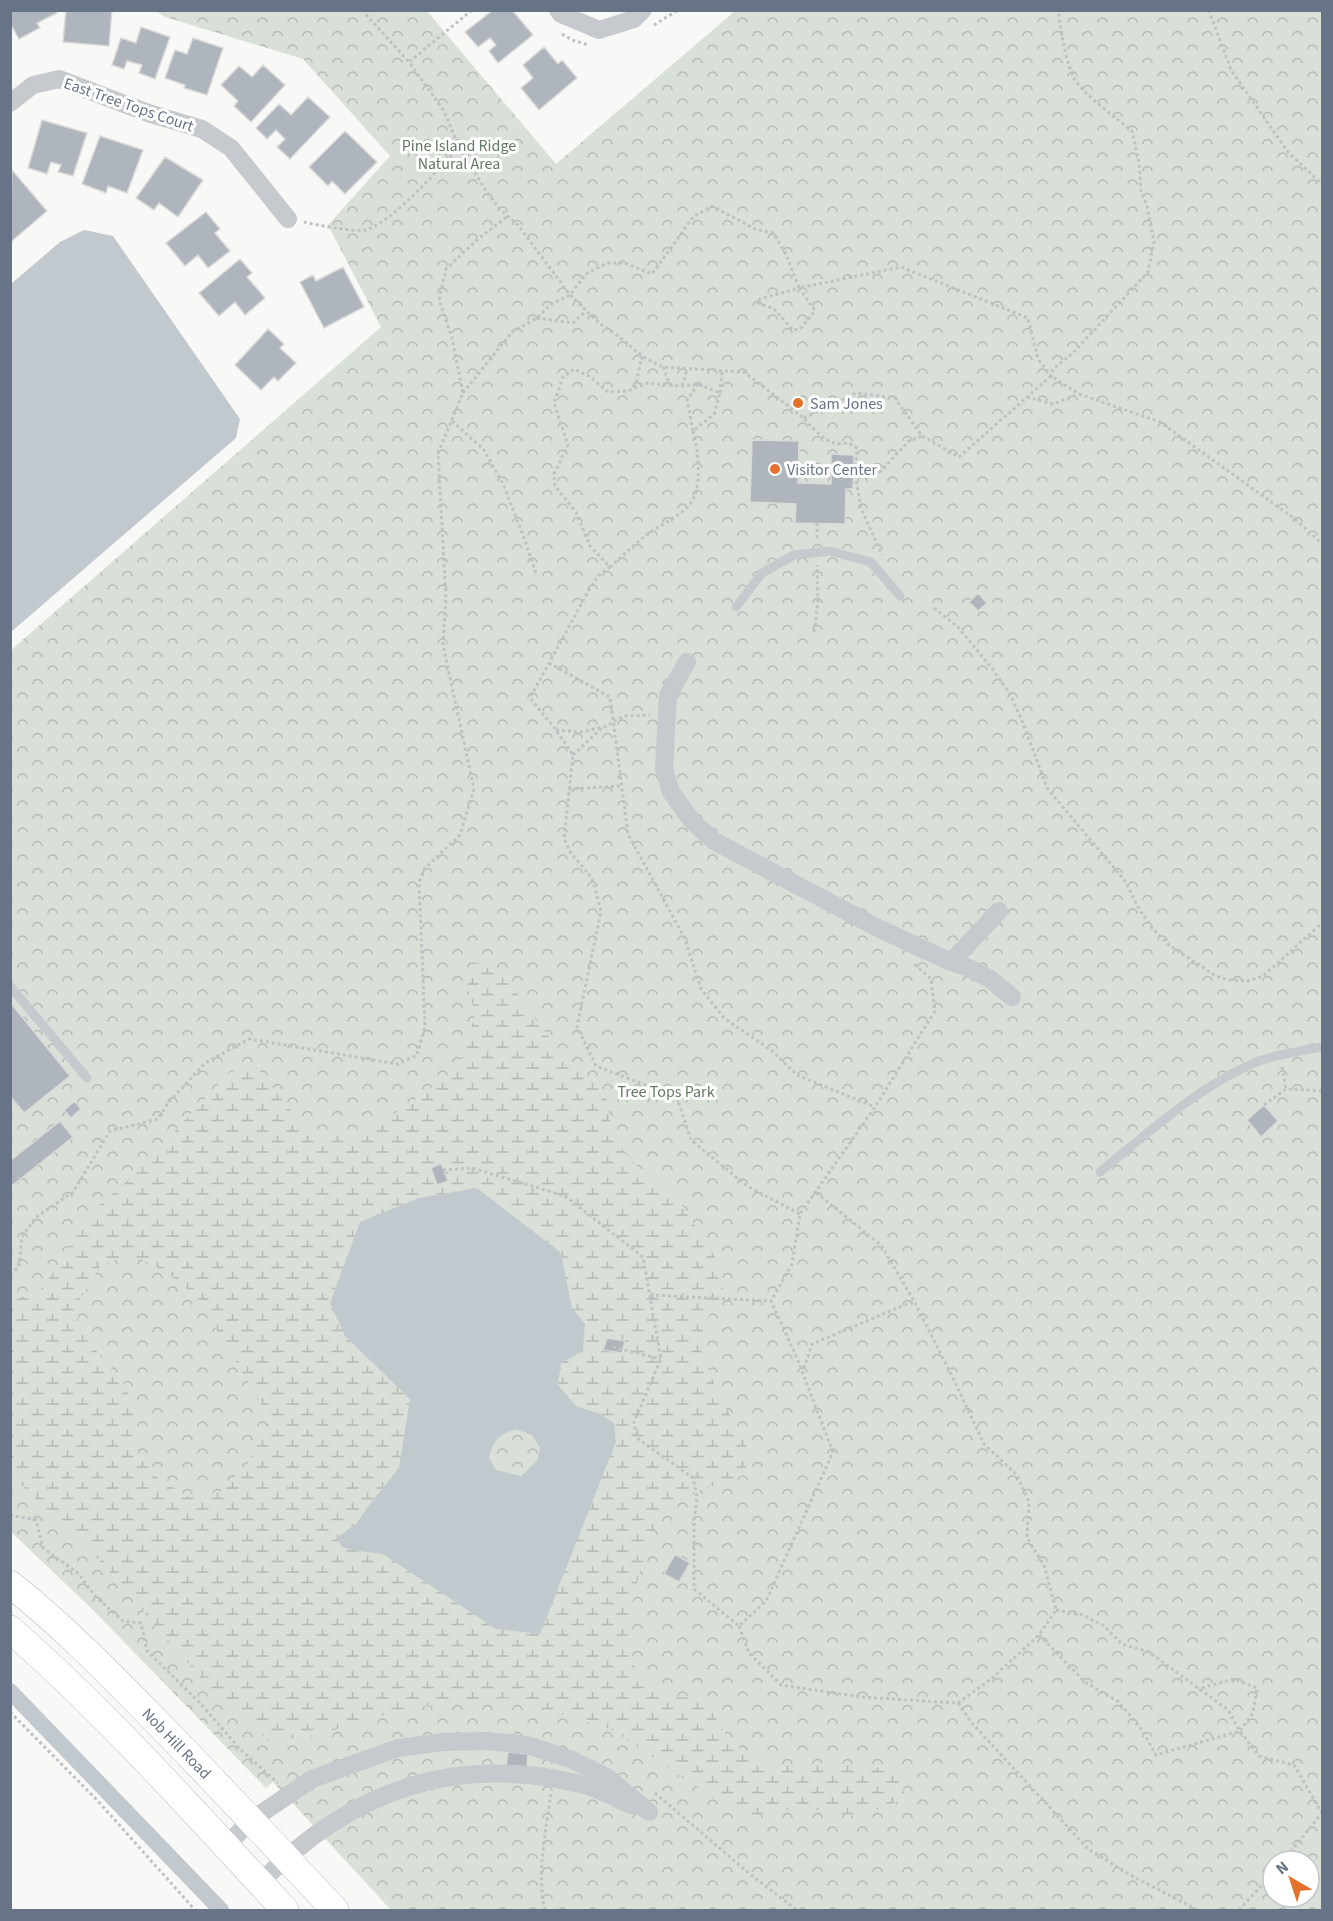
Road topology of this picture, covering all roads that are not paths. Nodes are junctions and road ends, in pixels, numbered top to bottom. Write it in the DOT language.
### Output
graph roads {
  1 [pos="558,10"];
  2 [pos="643,10"];
  3 [pos="10,103"];
  4 [pos="288,219"];
  5 [pos="900,596"];
  6 [pos="736,606"];
  7 [pos="687,662"];
  8 [pos="999,911"];
  9 [pos="951,962"];
  10 [pos="10,986"];
  11 [pos="1012,997"];
  12 [pos="1323,1047"];
  13 [pos="87,1078"];
  14 [pos="1100,1172"];
  15 [pos="10,1584"];
  16 [pos="10,1629"];
  17 [pos="250,1821"];
  18 [pos="225,1847"];
  19 [pos="285,1857"];
  20 [pos="260,1883"];
  21 [pos="285,1911"];
  22 [pos="335,1911"];
  1 -- 2 [label="street"];
  3 -- 4 [label="street, East Tree Tops Court"];
  5 -- 6 [label="lane"];
  7 -- 9 [label="street"];
  8 -- 9 [label="street"];
  9 -- 11 [label="street"];
  10 -- 13 [label="lane"];
  12 -- 14 [label="lane"];
  15 -- 17 [label="main road, Nob Hill Road"];
  16 -- 18 [label="main road"];
  17 -- 18 [label="street"];
  17 -- 19 [label="main road, Nob Hill Road"];
  17 -- 19 [label="street"];
  18 -- 20 [label="main road"];
  19 -- 20 [label="street"];
  19 -- 22 [label="main road, Nob Hill Road"];
  20 -- 21 [label="main road"];
}
